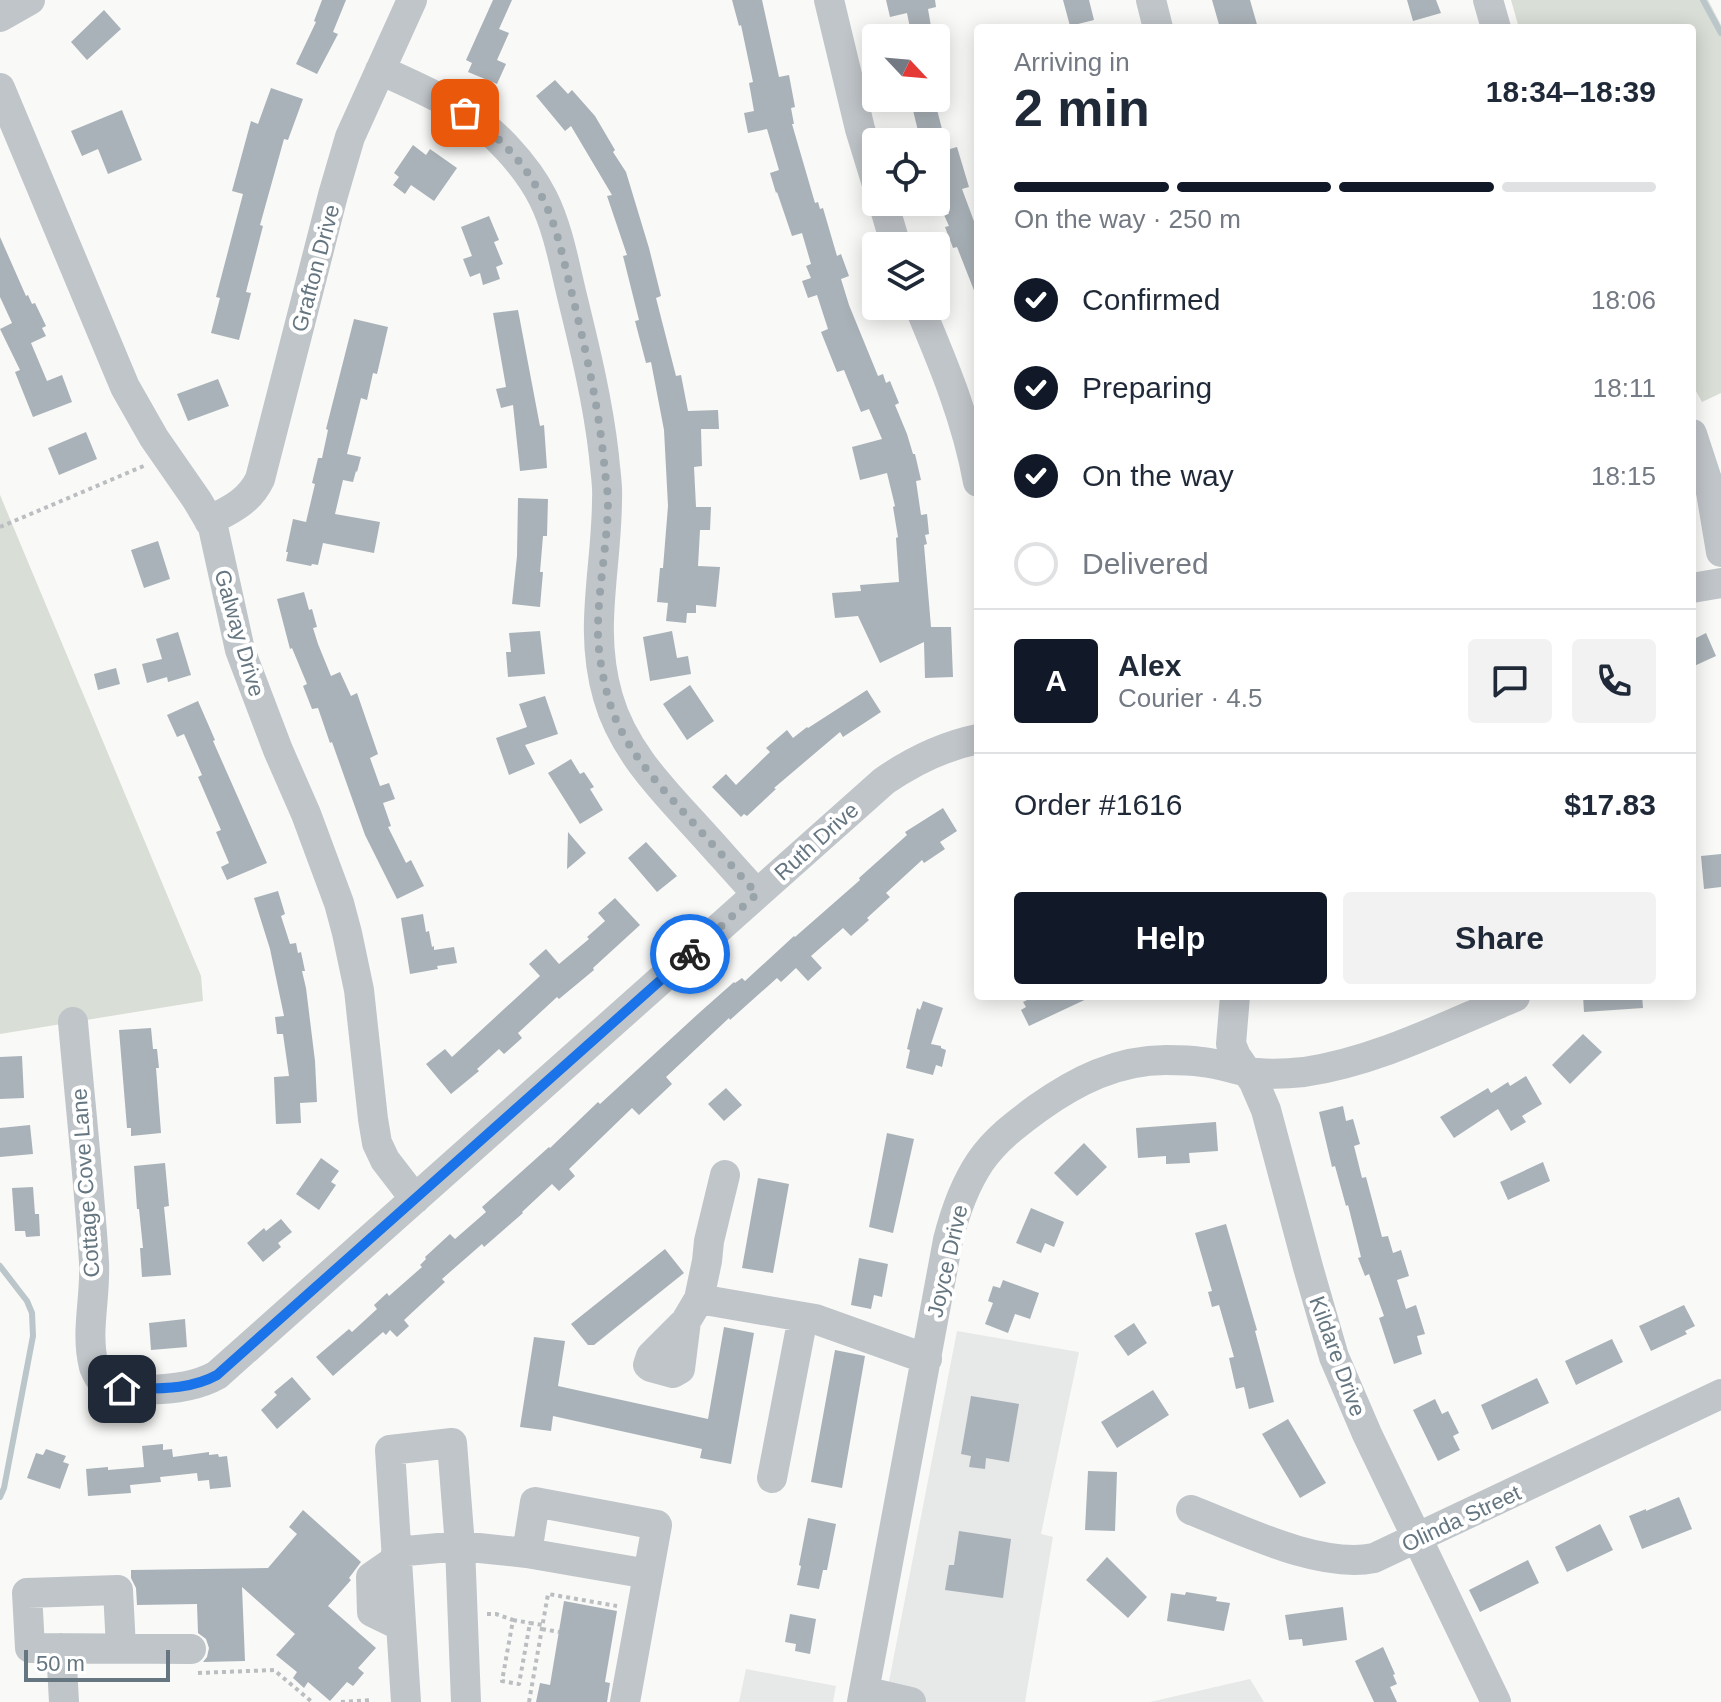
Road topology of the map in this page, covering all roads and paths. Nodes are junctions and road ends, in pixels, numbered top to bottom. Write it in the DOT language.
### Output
graph roads {
  1 [pos="30,0"];
  2 [pos="412,0"];
  3 [pos="829,0"];
  4 [pos="1151,0"];
  5 [pos="1488,0"];
  6 [pos="0,17"];
  7 [pos="1157,24"];
  8 [pos="1495,24"];
  9 [pos="380,70"];
  10 [pos="0,88"];
  11 [pos="862,136"];
  12 [pos="925,320"];
  13 [pos="1696,446"];
  14 [pos="167,456"];
  15 [pos="974,464"];
  16 [pos="209,521"];
  17 [pos="0,527"];
  18 [pos="1721,552"];
  19 [pos="1721,583"];
  20 [pos="1696,587"];
  21 [pos="974,740"];
  22 [pos="757,894"];
  23 [pos="1235,1000"];
  24 [pos="1508,1000"];
  25 [pos="73,1022"];
  26 [pos="1247,1072"];
  27 [pos="725,1175"];
  28 [pos="415,1199"];
  29 [pos="803,1317"];
  30 [pos="927,1359"];
  31 [pos="107,1387"];
  32 [pos="1721,1394"];
  33 [pos="772,1478"];
  34 [pos="1191,1510"];
  35 [pos="1417,1539"];
  36 [pos="460,1546"];
  37 [pos="527,1553"];
  38 [pos="396,1556"];
  39 [pos="648,1574"];
  40 [pos="628,1608"];
  41 [pos="484,1614"];
  42 [pos="513,1620"];
  43 [pos="530,1623"];
  44 [pos="543,1627"];
  45 [pos="559,1632"];
  46 [pos="61,1648"];
  47 [pos="121,1648"];
  48 [pos="194,1661"];
  49 [pos="863,1697"];
  50 [pos="371,1700"];
  51 [pos="64,1702"];
  52 [pos="312,1702"];
  53 [pos="341,1702"];
  54 [pos="406,1702"];
  55 [pos="466,1702"];
  56 [pos="529,1702"];
  57 [pos="625,1702"];
  58 [pos="911,1702"];
  59 [pos="1496,1702"];
  1 -- 6 [label="street"];
  2 -- 9 [label="street, Grafton Drive"];
  3 -- 11 [label="street"];
  4 -- 7 [label="street"];
  5 -- 8 [label="street"];
  9 -- 16 [label="street, Grafton Drive"];
  9 -- 22 [label="street"];
  10 -- 14 [label="street, Galway Drive"];
  12 -- 15 [label="street"];
  13 -- 18 [label="street"];
  14 -- 16 [label="street, Galway Drive"];
  14 -- 17 [label="path"];
  16 -- 28 [label="street, Galway Drive"];
  19 -- 20 [label="street"];
  21 -- 22 [label="street, Ruth Drive"];
  22 -- 28 [label="street, Ruth Drive"];
  23 -- 26 [label="street, Kildare Drive"];
  24 -- 26 [label="street, Joyce Drive"];
  25 -- 31 [label="street, Cottage Cove Lane"];
  26 -- 30 [label="street, Joyce Drive"];
  26 -- 35 [label="street, Kildare Drive"];
  27 -- 29 [label="street"];
  28 -- 31 [label="street, Ruth Drive"];
  29 -- 30 [label="street"];
  29 -- 33 [label="street"];
  30 -- 49 [label="street, Joyce Drive"];
  32 -- 35 [label="street, Olinda Street"];
  34 -- 35 [label="street, Olinda Street"];
  35 -- 59 [label="street, Kildare Drive"];
  36 -- 37 [label="street"];
  36 -- 38 [label="street"];
  36 -- 38 [label="street"];
  36 -- 55 [label="street"];
  37 -- 39 [label="street"];
  37 -- 39 [label="street"];
  38 -- 54 [label="street"];
  39 -- 57 [label="street"];
  40 -- 44 [label="path"];
  41 -- 42 [label="path"];
  42 -- 43 [label="path"];
  42 -- 43 [label="path"];
  43 -- 44 [label="path"];
  44 -- 45 [label="path"];
  44 -- 56 [label="path"];
  46 -- 47 [label="street"];
  46 -- 47 [label="street"];
  46 -- 51 [label="street"];
  47 -- 48 [label="street"];
  48 -- 52 [label="path"];
  49 -- 58 [label="street"];
  50 -- 53 [label="path"];
}
